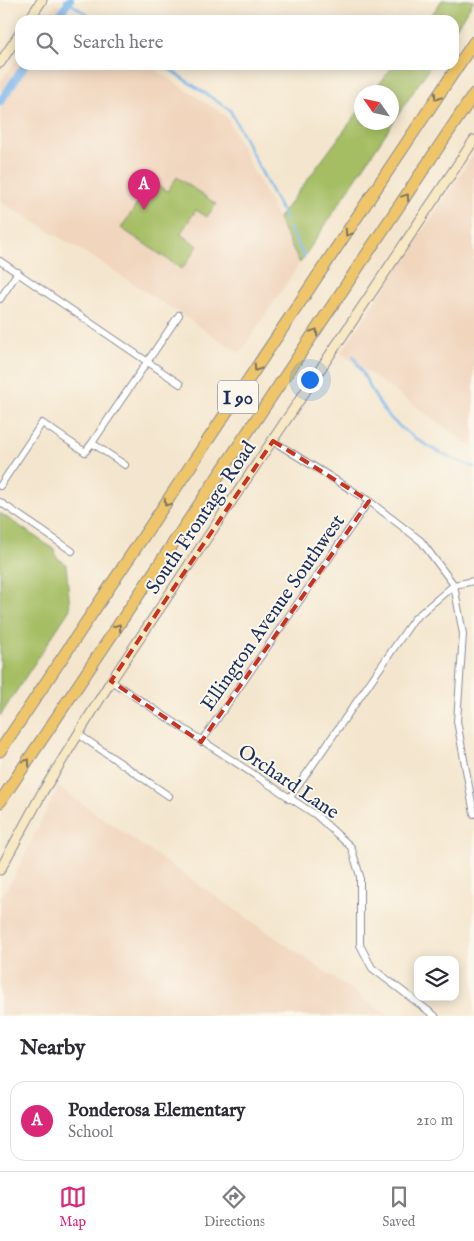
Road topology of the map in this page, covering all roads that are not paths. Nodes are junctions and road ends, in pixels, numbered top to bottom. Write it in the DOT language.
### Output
graph roads {
  1 [pos="42,0"];
  2 [pos="32,15"];
  3 [pos="15,40"];
  4 [pos="474,42"];
  5 [pos="0,63"];
  6 [pos="459,64"];
  7 [pos="455,70"];
  8 [pos="474,94"];
  9 [pos="474,140"];
  10 [pos="0,261"];
  11 [pos="18,272"];
  12 [pos="0,299"];
  13 [pos="179,315"];
  14 [pos="147,360"];
  15 [pos="180,384"];
  16 [pos="272,441"];
  17 [pos="92,443"];
  18 [pos="125,465"];
  19 [pos="0,486"];
  20 [pos="370,501"];
  21 [pos="0,502"];
  22 [pos="72,551"];
  23 [pos="474,581"];
  24 [pos="454,585"];
  25 [pos="111,681"];
  26 [pos="78,734"];
  27 [pos="201,742"];
  28 [pos="0,751"];
  29 [pos="169,796"];
  30 [pos="290,799"];
  31 [pos="0,802"];
  32 [pos="474,814"];
  33 [pos="0,870"];
  34 [pos="435,1016"];
  1 -- 2 [label="main road"];
  3 -- 5 [label="main road"];
  4 -- 6 [label="highway, I 90, one-way"];
  7 -- 28 [label="highway, I 90, one-way"];
  31 -- 8 [label="highway, I 90, one-way"];
  9 -- 16 [label="main road, South Frontage Road"];
  10 -- 11 [label="street"];
  11 -- 12 [label="street"];
  11 -- 14 [label="street"];
  13 -- 14 [label="street"];
  14 -- 15 [label="street"];
  14 -- 17 [label="street"];
  16 -- 20 [label="street"];
  16 -- 25 [label="main road, South Frontage Road"];
  17 -- 18 [label="street"];
  17 -- 19 [label="street"];
  20 -- 24 [label="street"];
  20 -- 27 [label="street, Ellington Avenue Southwest"];
  21 -- 22 [label="street"];
  23 -- 24 [label="street"];
  24 -- 30 [label="street"];
  24 -- 32 [label="street"];
  25 -- 26 [label="main road, South Frontage Road"];
  25 -- 27 [label="street, Orchard Lane"];
  26 -- 29 [label="street"];
  26 -- 33 [label="main road, South Frontage Road"];
  27 -- 30 [label="street, Orchard Lane"];
  30 -- 34 [label="street, Orchard Lane"];
}
